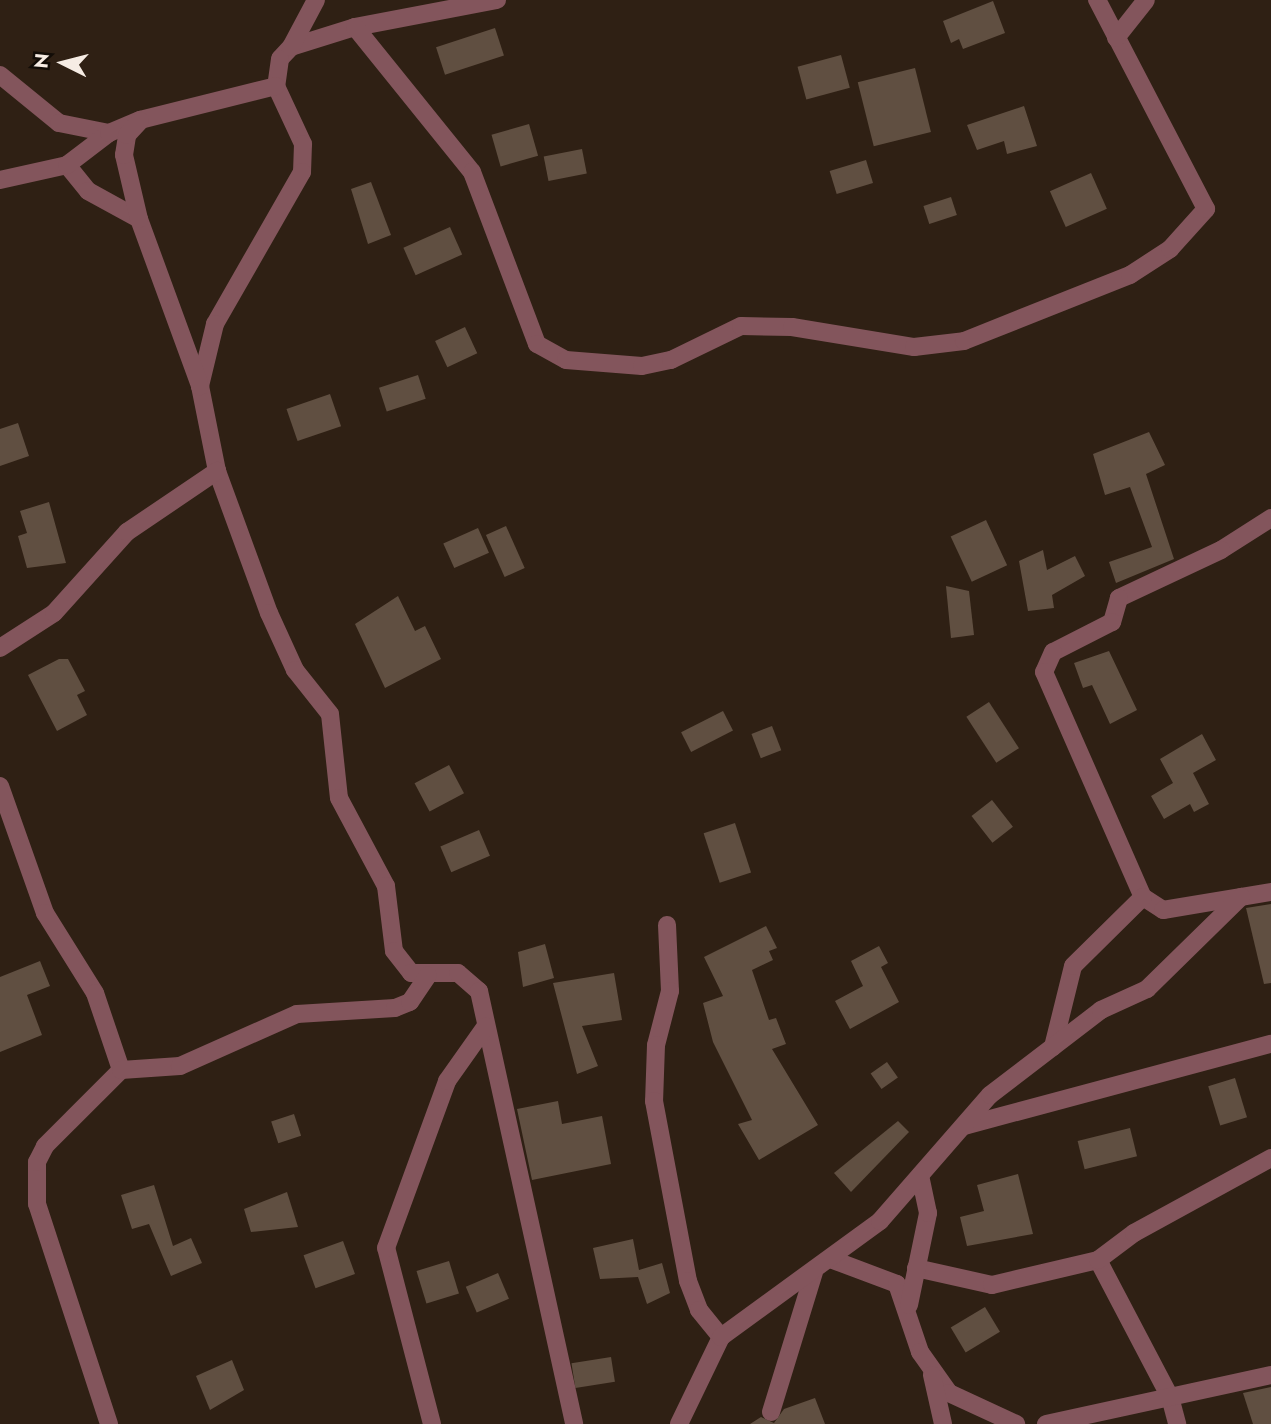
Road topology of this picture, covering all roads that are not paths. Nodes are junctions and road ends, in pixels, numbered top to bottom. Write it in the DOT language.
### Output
graph roads {
  1 [pos="316,0"];
  2 [pos="497,0"];
  3 [pos="1097,0"];
  4 [pos="1146,0"];
  5 [pos="355,27"];
  6 [pos="1116,38"];
  7 [pos="291,47"];
  8 [pos="0,75"];
  9 [pos="276,86"];
  10 [pos="141,120"];
  11 [pos="109,133"];
  12 [pos="67,166"];
  13 [pos="0,180"];
  14 [pos="139,219"];
  15 [pos="200,386"];
  16 [pos="217,471"];
  17 [pos="1271,518"];
  18 [pos="0,648"];
  19 [pos="0,786"];
  20 [pos="1271,892"];
  21 [pos="1143,897"];
  22 [pos="1241,897"];
  23 [pos="667,925"];
  24 [pos="428,975"];
  25 [pos="486,1026"];
  26 [pos="1271,1044"];
  27 [pos="1053,1048"];
  28 [pos="121,1070"];
  29 [pos="960,1127"];
  30 [pos="1271,1158"];
  31 [pos="920,1175"];
  32 [pos="832,1259"];
  33 [pos="1098,1260"];
  34 [pos="916,1268"];
  35 [pos="814,1272"];
  36 [pos="909,1305"];
  37 [pos="721,1337"];
  38 [pos="932,1372"];
  39 [pos="1271,1375"];
  40 [pos="1170,1397"];
  41 [pos="771,1412"];
  42 [pos="109,1424"];
  43 [pos="432,1424"];
  44 [pos="574,1424"];
  45 [pos="679,1424"];
  46 [pos="943,1424"];
  47 [pos="1016,1424"];
  48 [pos="1046,1424"];
  49 [pos="1177,1424"];
  1 -- 7 [label="street"];
  2 -- 5 [label="street"];
  3 -- 6 [label="street"];
  4 -- 6 [label="street"];
  5 -- 6 [label="street"];
  5 -- 7 [label="street"];
  7 -- 9 [label="street"];
  8 -- 11 [label="street"];
  9 -- 10 [label="street"];
  9 -- 15 [label="street"];
  10 -- 11 [label="street"];
  10 -- 14 [label="street"];
  11 -- 12 [label="street"];
  12 -- 13 [label="street"];
  12 -- 14 [label="street"];
  14 -- 15 [label="street"];
  15 -- 16 [label="street"];
  16 -- 18 [label="street"];
  16 -- 24 [label="street"];
  17 -- 21 [label="street"];
  19 -- 28 [label="street"];
  20 -- 22 [label="street"];
  21 -- 22 [label="street"];
  21 -- 27 [label="street"];
  22 -- 27 [label="street"];
  23 -- 37 [label="street"];
  24 -- 25 [label="street"];
  24 -- 28 [label="street"];
  25 -- 43 [label="street"];
  25 -- 44 [label="street"];
  26 -- 29 [label="street"];
  27 -- 29 [label="street"];
  28 -- 42 [label="street"];
  29 -- 31 [label="street"];
  30 -- 33 [label="street"];
  31 -- 32 [label="street"];
  31 -- 34 [label="street"];
  32 -- 35 [label="street"];
  32 -- 36 [label="street"];
  33 -- 34 [label="street"];
  33 -- 40 [label="street"];
  34 -- 36 [label="street"];
  35 -- 37 [label="street"];
  35 -- 41 [label="street"];
  36 -- 38 [label="street"];
  37 -- 45 [label="street"];
  38 -- 46 [label="street"];
  38 -- 47 [label="street"];
  39 -- 40 [label="street"];
  40 -- 48 [label="street"];
  40 -- 49 [label="street"];
}
